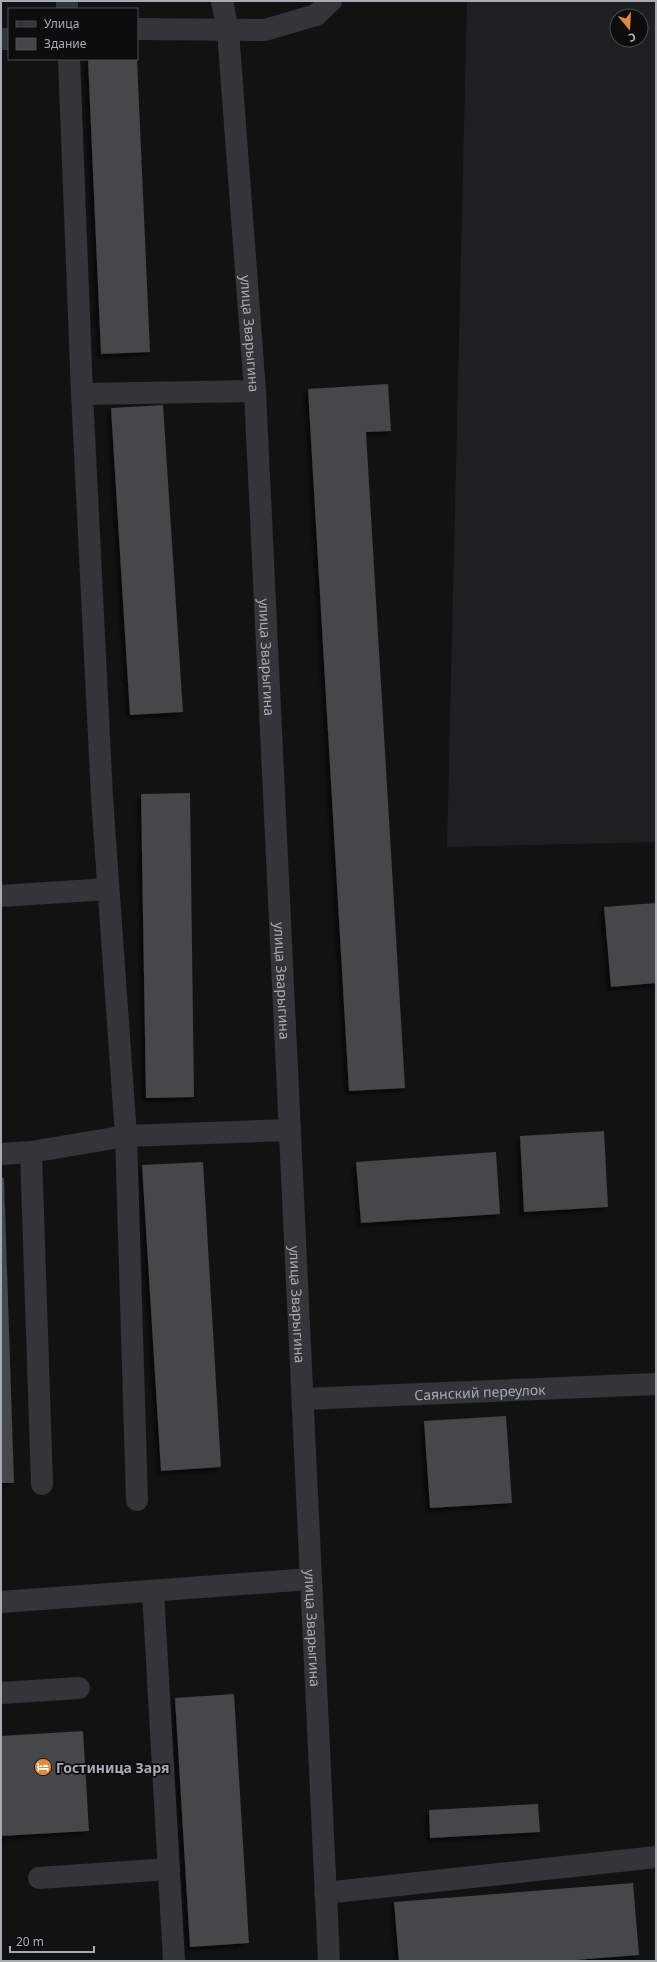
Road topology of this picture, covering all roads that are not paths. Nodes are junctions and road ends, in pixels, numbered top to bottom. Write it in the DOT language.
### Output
graph roads {
  1 [pos="222,1"];
  2 [pos="331,1"];
  3 [pos="138,29"];
  4 [pos="228,31"];
  5 [pos="69,60"];
  6 [pos="255,391"];
  7 [pos="82,394"];
  8 [pos="108,889"];
  9 [pos="1,896"];
  10 [pos="290,1130"];
  11 [pos="126,1136"];
  12 [pos="31,1152"];
  13 [pos="1,1154"];
  14 [pos="656,1384"];
  15 [pos="303,1399"];
  16 [pos="42,1484"];
  17 [pos="137,1500"];
  18 [pos="310,1579"];
  19 [pos="153,1591"];
  20 [pos="1,1602"];
  21 [pos="79,1688"];
  22 [pos="1,1693"];
  23 [pos="656,1856"];
  24 [pos="169,1869"];
  25 [pos="39,1878"];
  26 [pos="325,1893"];
  27 [pos="174,1961"];
  28 [pos="329,1961"];
  1 -- 4 [label="street, улица Зварыгина"];
  2 -- 4 [label="street"];
  3 -- 4 [label="street"];
  4 -- 6 [label="street, улица Зварыгина"];
  5 -- 7 [label="street"];
  6 -- 7 [label="street"];
  6 -- 10 [label="street, улица Зварыгина"];
  7 -- 8 [label="street"];
  8 -- 9 [label="street"];
  8 -- 11 [label="street"];
  10 -- 11 [label="street"];
  10 -- 15 [label="street, улица Зварыгина"];
  11 -- 12 [label="street"];
  11 -- 17 [label="street"];
  12 -- 13 [label="street"];
  12 -- 16 [label="street"];
  14 -- 15 [label="street, Саянский переулок"];
  15 -- 18 [label="street, улица Зварыгина"];
  18 -- 19 [label="street"];
  18 -- 26 [label="street, улица Зварыгина"];
  19 -- 20 [label="street"];
  19 -- 24 [label="street"];
  21 -- 22 [label="street"];
  23 -- 26 [label="street"];
  24 -- 25 [label="street"];
  24 -- 27 [label="street"];
  26 -- 28 [label="street, улица Зварыгина"];
}
